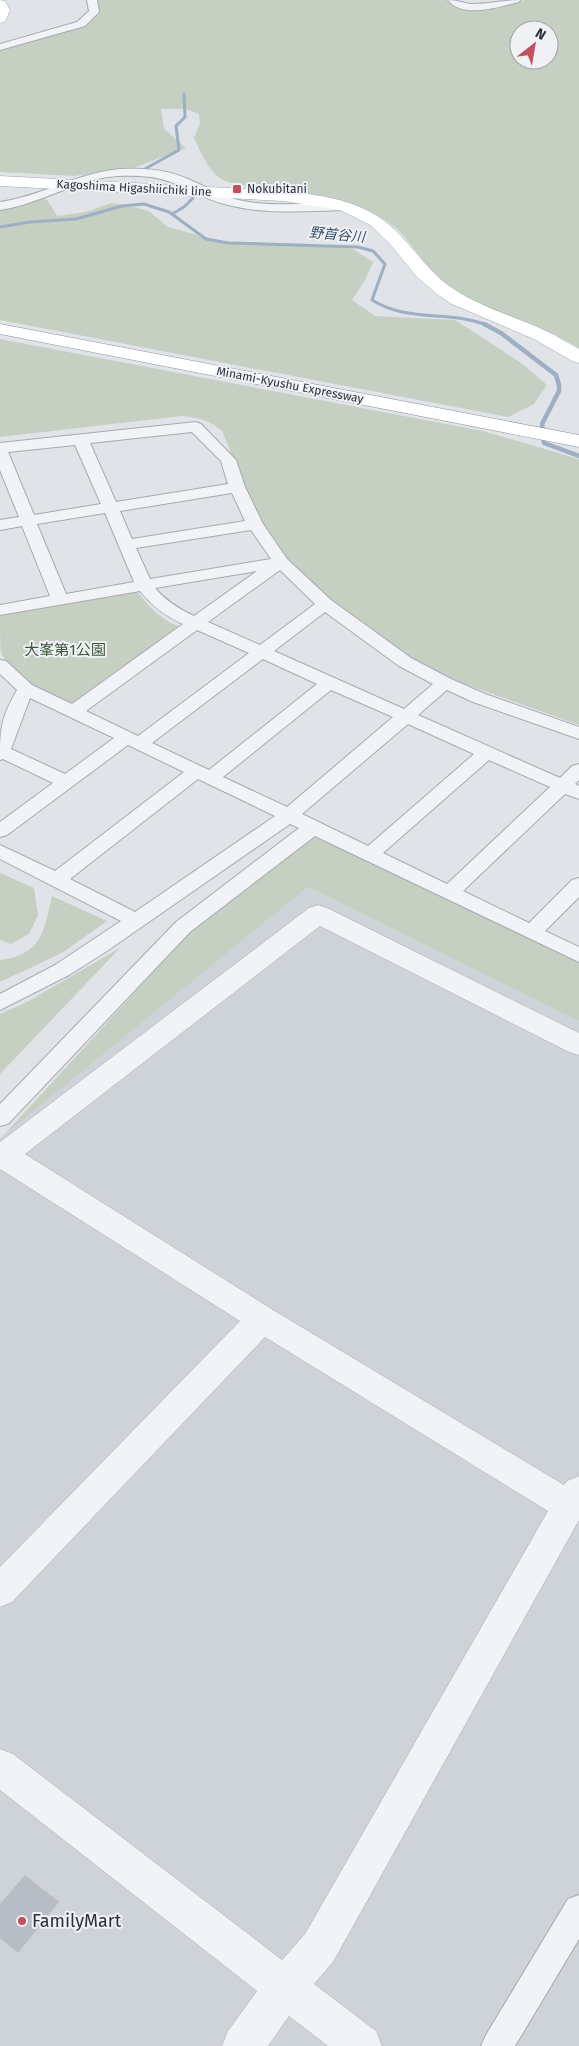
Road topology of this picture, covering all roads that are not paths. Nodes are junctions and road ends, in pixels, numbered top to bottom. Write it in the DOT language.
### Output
graph roads {
  1 [pos="92,0"];
  2 [pos="453,0"];
  3 [pos="515,0"];
  4 [pos="0,4"];
  5 [pos="0,19"];
  6 [pos="0,47"];
  7 [pos="0,182"];
  8 [pos="68,185"];
  9 [pos="0,206"];
  10 [pos="0,330"];
  11 [pos="579,357"];
  12 [pos="80,438"];
  13 [pos="579,441"];
  14 [pos="0,449"];
  15 [pos="237,487"];
  16 [pos="111,507"];
  17 [pos="28,521"];
  18 [pos="256,524"];
  19 [pos="0,525"];
  20 [pos="126,545"];
  21 [pos="281,562"];
  22 [pos="145,586"];
  23 [pos="60,600"];
  24 [pos="325,604"];
  25 [pos="0,610"];
  26 [pos="193,623"];
  27 [pos="260,653"];
  28 [pos="0,665"];
  29 [pos="329,683"];
  30 [pos="445,683"];
  31 [pos="26,689"];
  32 [pos="72,712"];
  33 [pos="406,717"];
  34 [pos="579,734"];
  35 [pos="132,741"];
  36 [pos="0,752"];
  37 [pos="486,752"];
  38 [pos="579,770"];
  39 [pos="203,775"];
  40 [pos="66,782"];
  41 [pos="571,790"];
  42 [pos="288,816"];
  43 [pos="312,828"];
  44 [pos="0,832"];
  45 [pos="0,851"];
  46 [pos="369,855"];
  47 [pos="56,880"];
  48 [pos="579,885"];
  49 [pos="448,893"];
  50 [pos="137,921"];
  51 [pos="532,932"];
  52 [pos="579,955"];
  53 [pos="0,1002"];
  54 [pos="579,1045"];
  55 [pos="0,1118"];
  56 [pos="1,1155"];
  57 [pos="262,1319"];
  58 [pos="574,1498"];
  59 [pos="0,1591"];
  60 [pos="0,1767"];
  61 [pos="579,1910"];
  62 [pos="285,1987"];
  63 [pos="243,2046"];
  64 [pos="361,2046"];
  65 [pos="497,2046"];
  1 -- 6 [label="street"];
  2 -- 3 [label="street"];
  4 -- 5 [label="main road"];
  7 -- 8 [label="main road, Kagoshima Higashiichiki line"];
  8 -- 9 [label="street"];
  8 -- 11 [label="main road, Kagoshima Higashiichiki line"];
  10 -- 13 [label="main road, Minami-Kyushu Expressway"];
  12 -- 14 [label="street"];
  12 -- 15 [label="street"];
  12 -- 16 [label="street"];
  14 -- 17 [label="street"];
  15 -- 16 [label="street"];
  15 -- 18 [label="street"];
  16 -- 17 [label="street"];
  16 -- 20 [label="street"];
  17 -- 19 [label="street"];
  17 -- 23 [label="street"];
  18 -- 20 [label="street"];
  18 -- 21 [label="street"];
  20 -- 22 [label="street"];
  21 -- 22 [label="street"];
  21 -- 24 [label="street"];
  21 -- 26 [label="street"];
  22 -- 23 [label="street"];
  22 -- 26 [label="street"];
  23 -- 25 [label="street"];
  24 -- 27 [label="street"];
  24 -- 30 [label="street"];
  26 -- 27 [label="street"];
  26 -- 32 [label="street"];
  27 -- 29 [label="street"];
  27 -- 35 [label="street"];
  28 -- 31 [label="street"];
  29 -- 33 [label="street"];
  29 -- 39 [label="street"];
  30 -- 33 [label="street"];
  30 -- 34 [label="street"];
  31 -- 32 [label="street"];
  31 -- 36 [label="street"];
  32 -- 35 [label="street"];
  33 -- 37 [label="street"];
  33 -- 42 [label="street"];
  35 -- 39 [label="street"];
  35 -- 40 [label="street"];
  36 -- 40 [label="street"];
  37 -- 41 [label="street"];
  37 -- 46 [label="street"];
  38 -- 41 [label="street"];
  39 -- 42 [label="street"];
  39 -- 47 [label="street"];
  40 -- 44 [label="street"];
  41 -- 49 [label="street"];
  42 -- 43 [label="street"];
  42 -- 50 [label="street"];
  43 -- 46 [label="street"];
  43 -- 55 [label="street"];
  45 -- 47 [label="street"];
  46 -- 49 [label="street"];
  47 -- 50 [label="street"];
  48 -- 51 [label="street"];
  49 -- 51 [label="street"];
  50 -- 53 [label="street"];
  51 -- 52 [label="street"];
  54 -- 56 [label="street"];
  56 -- 57 [label="street"];
  57 -- 58 [label="street"];
  57 -- 59 [label="street"];
  58 -- 62 [label="street"];
  60 -- 62 [label="street"];
  61 -- 65 [label="street"];
  62 -- 63 [label="street"];
  62 -- 64 [label="street"];
}
